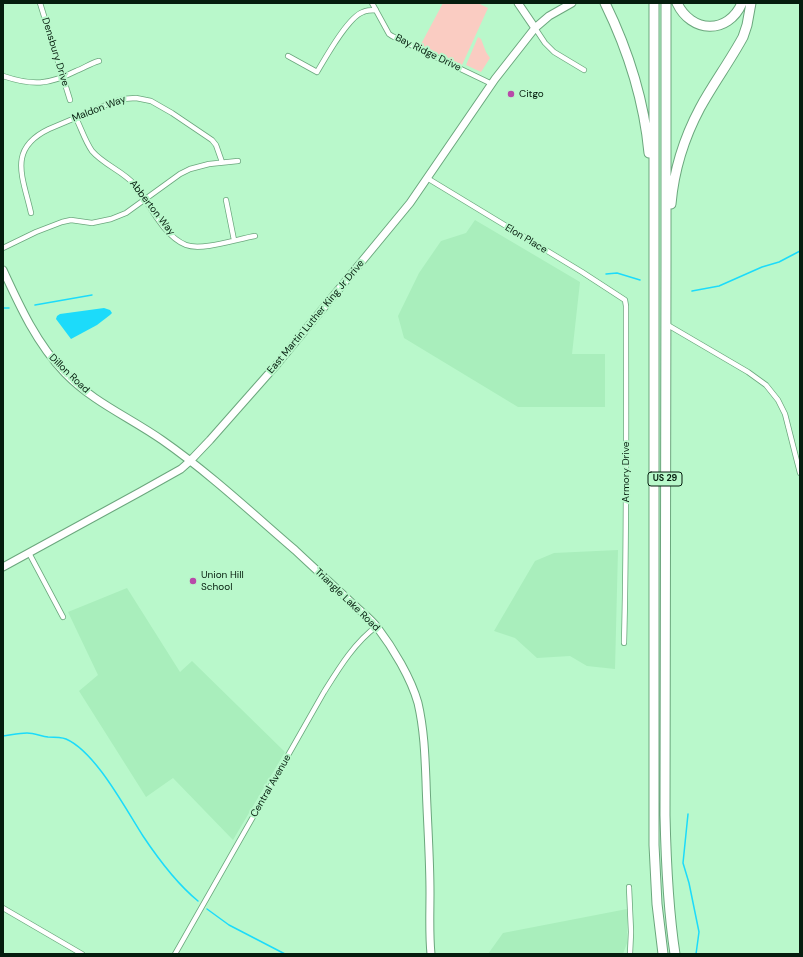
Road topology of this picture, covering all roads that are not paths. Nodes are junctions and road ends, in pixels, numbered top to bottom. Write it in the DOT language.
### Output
graph roads {
  1 [pos="40,3"];
  2 [pos="372,3"];
  3 [pos="518,3"];
  4 [pos="572,3"];
  5 [pos="605,3"];
  6 [pos="654,3"];
  7 [pos="666,3"];
  8 [pos="677,3"];
  9 [pos="742,3"];
  10 [pos="751,3"];
  11 [pos="376,10"];
  12 [pos="536,28"];
  13 [pos="288,56"];
  14 [pos="99,61"];
  15 [pos="584,70"];
  16 [pos="3,76"];
  17 [pos="63,77"];
  18 [pos="492,84"];
  19 [pos="70,100"];
  20 [pos="76,118"];
  21 [pos="238,161"];
  22 [pos="222,162"];
  23 [pos="427,178"];
  24 [pos="145,200"];
  25 [pos="226,200"];
  26 [pos="31,214"];
  27 [pos="654,214"];
  28 [pos="255,236"];
  29 [pos="234,240"];
  30 [pos="3,248"];
  31 [pos="666,261"];
  32 [pos="3,270"];
  33 [pos="625,300"];
  34 [pos="666,324"];
  35 [pos="190,461"];
  36 [pos="800,473"];
  37 [pos="29,553"];
  38 [pos="3,567"];
  39 [pos="63,617"];
  40 [pos="377,626"];
  41 [pos="624,643"];
  42 [pos="628,887"];
  43 [pos="3,908"];
  44 [pos="660,929"];
  45 [pos="675,952"];
  46 [pos="82,954"];
  47 [pos="175,954"];
  48 [pos="430,954"];
  49 [pos="630,954"];
  50 [pos="658,954"];
  51 [pos="663,954"];
  1 -- 17 [label="street, Densbury Drive"];
  2 -- 11 [label="street, Bay Ridge Drive"];
  3 -- 12 [label="street"];
  4 -- 12 [label="street, East Martin Luther King Jr Drive"];
  5 -- 27 [label="highway"];
  6 -- 27 [label="highway, US 29"];
  7 -- 31 [label="highway, US 29"];
  8 -- 9 [label="highway"];
  10 -- 31 [label="highway"];
  11 -- 13 [label="street"];
  11 -- 18 [label="street, Bay Ridge Drive"];
  12 -- 15 [label="street"];
  12 -- 18 [label="street, East Martin Luther King Jr Drive"];
  14 -- 17 [label="street"];
  16 -- 17 [label="street"];
  17 -- 19 [label="street, Densbury Drive"];
  18 -- 23 [label="street, East Martin Luther King Jr Drive"];
  20 -- 22 [label="street, Maldon Way"];
  20 -- 24 [label="street, Abberton Way"];
  20 -- 26 [label="street, Maldon Way"];
  21 -- 22 [label="street"];
  22 -- 24 [label="street"];
  23 -- 33 [label="street, Elon Place"];
  23 -- 35 [label="street, East Martin Luther King Jr Drive"];
  24 -- 29 [label="street, Abberton Way"];
  24 -- 30 [label="street"];
  25 -- 29 [label="street"];
  27 -- 44 [label="highway, US 29"];
  28 -- 29 [label="street, Abberton Way"];
  31 -- 34 [label="highway, US 29"];
  32 -- 35 [label="street, Dillon Road"];
  33 -- 41 [label="street, Armory Drive"];
  34 -- 36 [label="street"];
  34 -- 45 [label="highway, US 29"];
  35 -- 37 [label="street, East Martin Luther King Jr Drive"];
  35 -- 40 [label="street, Triangle Lake Road"];
  37 -- 38 [label="street, East Martin Luther King Jr Drive"];
  37 -- 39 [label="street"];
  40 -- 47 [label="street, Central Avenue"];
  40 -- 48 [label="street, Triangle Lake Road"];
  42 -- 49 [label="street"];
  43 -- 46 [label="street"];
  44 -- 50 [label="highway"];
  44 -- 51 [label="highway, US 29"];
}
